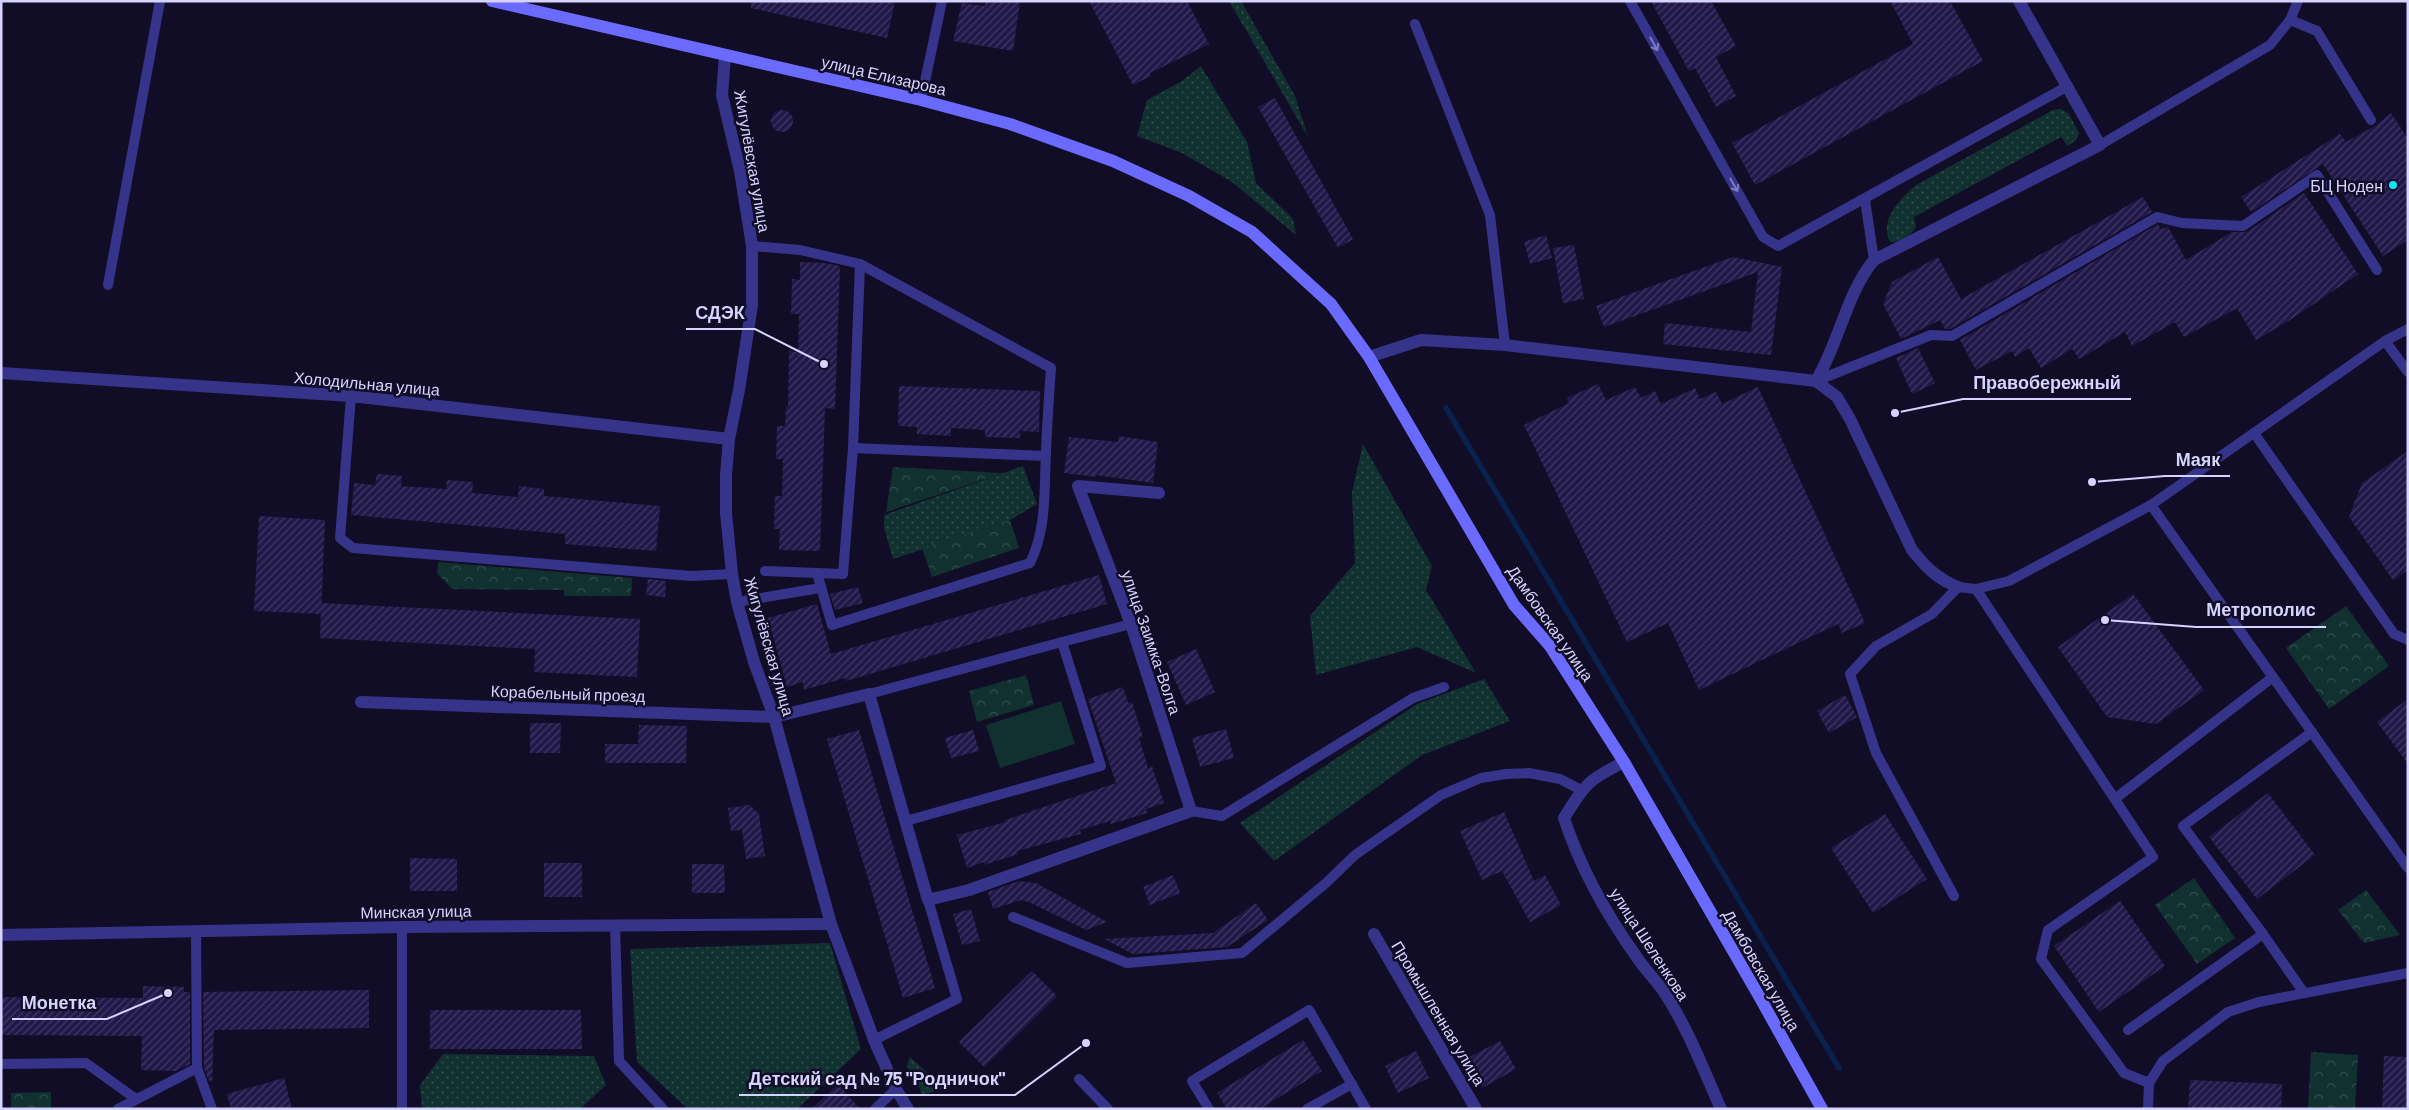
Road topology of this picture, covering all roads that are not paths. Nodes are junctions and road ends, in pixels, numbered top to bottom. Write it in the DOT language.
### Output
graph roads {
  1 [pos="160,1"];
  2 [pos="492,1"];
  3 [pos="942,1"];
  4 [pos="1630,1"];
  5 [pos="2019,1"];
  6 [pos="2298,1"];
  7 [pos="2290,20"];
  8 [pos="1415,24"];
  9 [pos="725,56"];
  10 [pos="2068,86"];
  11 [pos="922,100"];
  12 [pos="2370,120"];
  13 [pos="2100,145"];
  14 [pos="1866,200"];
  15 [pos="1252,232"];
  16 [pos="752,246"];
  17 [pos="1874,260"];
  18 [pos="860,264"];
  19 [pos="2377,270"];
  20 [pos="108,285"];
  21 [pos="2408,329"];
  22 [pos="2385,341"];
  23 [pos="1505,345"];
  24 [pos="1368,357"];
  25 [pos="2408,372"];
  26 [pos="1,373"];
  27 [pos="1816,381"];
  28 [pos="351,396"];
  29 [pos="2254,432"];
  30 [pos="729,439"];
  31 [pos="853,448"];
  32 [pos="1046,456"];
  33 [pos="1159,493"];
  34 [pos="2150,505"];
  35 [pos="765,571"];
  36 [pos="817,573"];
  37 [pos="732,574"];
  38 [pos="1958,587"];
  39 [pos="820,588"];
  40 [pos="1976,589"];
  41 [pos="737,602"];
  42 [pos="1131,624"];
  43 [pos="2408,640"];
  44 [pos="1062,642"];
  45 [pos="2273,677"];
  46 [pos="1444,687"];
  47 [pos="869,694"];
  48 [pos="361,702"];
  49 [pos="774,717"];
  50 [pos="2312,732"];
  51 [pos="1624,762"];
  52 [pos="1581,790"];
  53 [pos="2116,798"];
  54 [pos="1191,811"];
  55 [pos="906,821"];
  56 [pos="2408,868"];
  57 [pos="1954,896"];
  58 [pos="928,900"];
  59 [pos="1013,917"];
  60 [pos="831,924"];
  61 [pos="615,925"];
  62 [pos="402,927"];
  63 [pos="196,931"];
  64 [pos="1374,934"];
  65 [pos="2263,934"];
  66 [pos="1,935"];
  67 [pos="2408,973"];
  68 [pos="2304,993"];
  69 [pos="2128,1030"];
  70 [pos="874,1040"];
  71 [pos="1,1064"];
  72 [pos="198,1068"];
  73 [pos="1078,1078"];
  74 [pos="2148,1083"];
  75 [pos="1352,1084"];
  76 [pos="896,1089"];
  77 [pos="136,1099"];
  78 [pos="118,1109"];
  79 [pos="212,1109"];
  80 [pos="402,1109"];
  81 [pos="663,1109"];
  82 [pos="875,1109"];
  83 [pos="908,1109"];
  84 [pos="1108,1109"];
  85 [pos="1209,1109"];
  86 [pos="1308,1109"];
  87 [pos="1366,1109"];
  88 [pos="1476,1109"];
  89 [pos="1721,1109"];
  90 [pos="1822,1109"];
  91 [pos="2148,1109"];
  1 -- 20 [label="lane"];
  2 -- 9 [label="street, улица Елизарова"];
  3 -- 11 [label="lane"];
  4 -- 14 [label="lane, one-way"];
  5 -- 10 [label="street"];
  6 -- 7 [label="lane"];
  7 -- 12 [label="lane"];
  7 -- 13 [label="lane"];
  8 -- 23 [label="lane"];
  9 -- 11 [label="street, улица Елизарова"];
  9 -- 16 [label="street, Жигулёвская улица"];
  10 -- 13 [label="street"];
  10 -- 14 [label="lane"];
  11 -- 15 [label="street, улица Елизарова"];
  13 -- 17 [label="street"];
  14 -- 17 [label="lane"];
  15 -- 24 [label="street, Дамбовская улица"];
  16 -- 18 [label="lane"];
  16 -- 30 [label="street, Жигулёвская улица"];
  17 -- 27 [label="street"];
  18 -- 31 [label="lane"];
  18 -- 32 [label="lane"];
  19 -- 27 [label="lane"];
  21 -- 22 [label="lane"];
  22 -- 25 [label="lane"];
  22 -- 29 [label="lane"];
  23 -- 24 [label="street"];
  23 -- 27 [label="street"];
  24 -- 51 [label="street, Дамбовская улица"];
  26 -- 28 [label="street, Холодильная улица"];
  27 -- 38 [label="street"];
  28 -- 30 [label="street, Холодильная улица"];
  28 -- 37 [label="lane"];
  29 -- 34 [label="lane"];
  29 -- 43 [label="lane"];
  30 -- 37 [label="street, Жигулёвская улица"];
  31 -- 32 [label="lane"];
  31 -- 36 [label="lane"];
  32 -- 39 [label="lane"];
  33 -- 42 [label="street, улица Заимка-Волга"];
  34 -- 40 [label="lane"];
  34 -- 45 [label="lane"];
  35 -- 36 [label="lane"];
  36 -- 39 [label="lane"];
  37 -- 41 [label="street, Жигулёвская улица"];
  38 -- 40 [label="lane"];
  38 -- 57 [label="lane"];
  39 -- 41 [label="lane"];
  40 -- 53 [label="lane"];
  41 -- 49 [label="street, Жигулёвская улица"];
  42 -- 44 [label="lane"];
  42 -- 54 [label="street, улица Заимка-Волга"];
  44 -- 47 [label="lane"];
  44 -- 55 [label="lane"];
  45 -- 50 [label="lane"];
  45 -- 53 [label="lane"];
  46 -- 54 [label="lane"];
  47 -- 49 [label="street, Корабельный проезд"];
  47 -- 55 [label="street"];
  48 -- 49 [label="street, Корабельный проезд"];
  49 -- 60 [label="street, Жигулёвская улица"];
  50 -- 56 [label="lane"];
  50 -- 65 [label="lane"];
  51 -- 52 [label="street, улица Шеленкова"];
  51 -- 90 [label="street, Дамбовская улица"];
  52 -- 59 [label="lane"];
  52 -- 89 [label="street, улица Шеленкова"];
  53 -- 74 [label="lane"];
  54 -- 58 [label="street"];
  55 -- 58 [label="street"];
  58 -- 70 [label="lane"];
  60 -- 61 [label="street, Минская улица"];
  60 -- 70 [label="street, Жигулёвская улица"];
  61 -- 62 [label="street, Минская улица"];
  61 -- 81 [label="lane"];
  62 -- 63 [label="street, Минская улица"];
  62 -- 80 [label="lane"];
  63 -- 66 [label="street, Минская улица"];
  63 -- 72 [label="lane"];
  64 -- 88 [label="street, Промышленная улица"];
  65 -- 68 [label="lane"];
  65 -- 69 [label="lane"];
  67 -- 68 [label="lane"];
  68 -- 74 [label="lane"];
  70 -- 76 [label="street, Жигулёвская улица"];
  71 -- 77 [label="lane"];
  72 -- 77 [label="lane"];
  72 -- 79 [label="lane"];
  73 -- 84 [label="lane"];
  74 -- 91 [label="lane"];
  75 -- 85 [label="lane"];
  75 -- 86 [label="lane"];
  75 -- 87 [label="lane"];
  76 -- 82 [label="lane"];
  76 -- 83 [label="street, Жигулёвская улица"];
  77 -- 78 [label="lane"];
}
